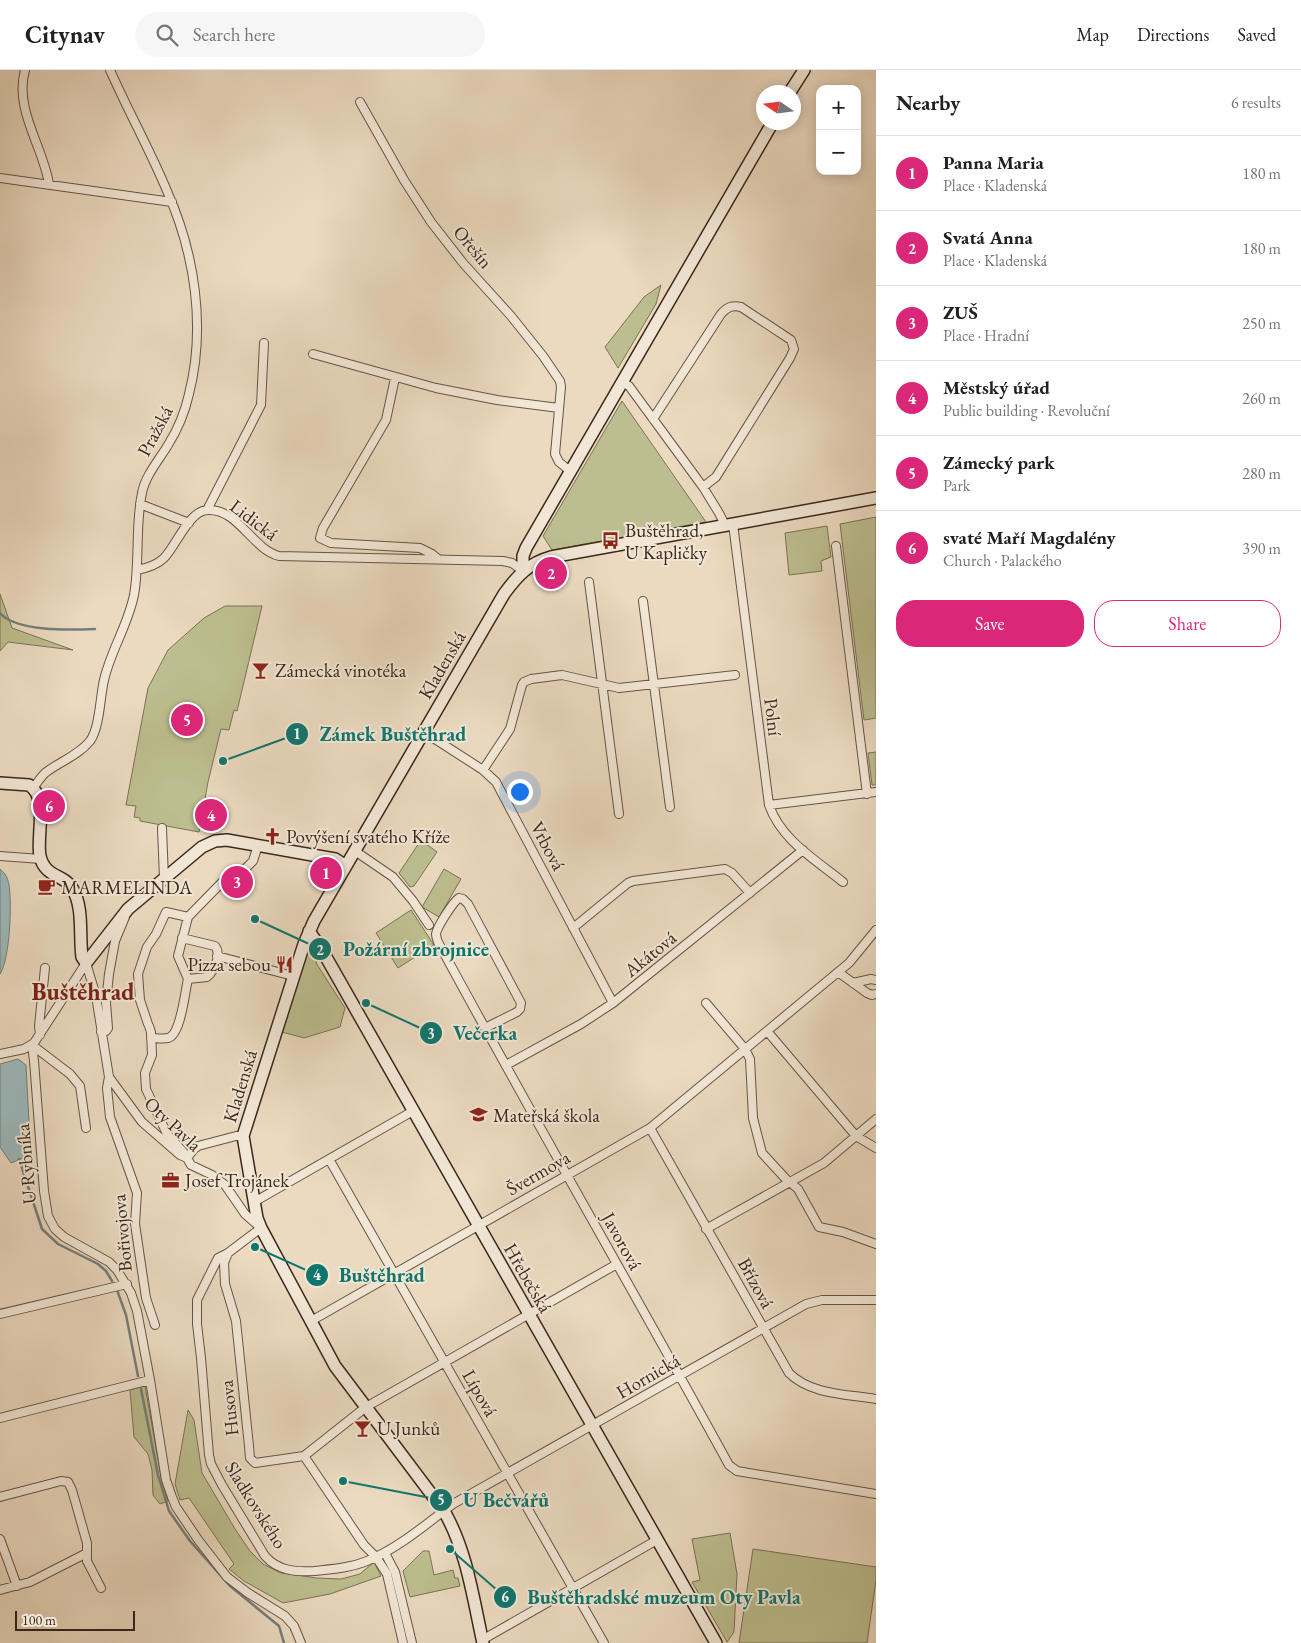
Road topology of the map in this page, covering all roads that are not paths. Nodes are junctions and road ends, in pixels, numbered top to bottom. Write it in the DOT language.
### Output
graph roads {
  1 [pos="25,70"];
  2 [pos="110,70"];
  3 [pos="804,70"];
  4 [pos="794,85"];
  5 [pos="360,102"];
  6 [pos="768,130"];
  7 [pos="0,178"];
  8 [pos="49,184"];
  9 [pos="172,202"];
  10 [pos="264,343"];
  11 [pos="313,354"];
  12 [pos="395,378"];
  13 [pos="622,382"];
  14 [pos="559,408"];
  15 [pos="653,419"];
  16 [pos="570,471"];
  17 [pos="703,486"];
  18 [pos="876,498"];
  19 [pos="140,504"];
  20 [pos="207,510"];
  21 [pos="189,523"];
  22 [pos="729,525"];
  23 [pos="836,546"];
  24 [pos="438,559"];
  25 [pos="137,570"];
  26 [pos="523,571"];
  27 [pos="589,582"];
  28 [pos="643,601"];
  29 [pos="735,675"];
  30 [pos="654,684"];
  31 [pos="602,685"];
  32 [pos="424,732"];
  33 [pos="482,770"];
  34 [pos="0,783"];
  35 [pos="33,788"];
  36 [pos="876,792"];
  37 [pos="867,794"];
  38 [pos="769,805"];
  39 [pos="670,806"];
  40 [pos="619,814"];
  41 [pos="162,828"];
  42 [pos="258,845"];
  43 [pos="803,850"];
  44 [pos="354,851"];
  45 [pos="0,856"];
  46 [pos="41,859"];
  47 [pos="346,866"];
  48 [pos="164,879"];
  49 [pos="844,882"];
  50 [pos="750,893"];
  51 [pos="125,912"];
  52 [pos="188,917"];
  53 [pos="429,925"];
  54 [pos="573,928"];
  55 [pos="876,930"];
  56 [pos="308,931"];
  57 [pos="182,938"];
  58 [pos="217,956"];
  59 [pos="86,963"];
  60 [pos="45,968"];
  61 [pos="838,972"];
  62 [pos="293,976"];
  63 [pos="188,979"];
  64 [pos="876,980"];
  65 [pos="853,983"];
  66 [pos="876,994"];
  67 [pos="706,1003"];
  68 [pos="613,1004"];
  69 [pos="485,1028"];
  70 [pos="767,1031"];
  71 [pos="101,1032"];
  72 [pos="40,1035"];
  73 [pos="152,1038"];
  74 [pos="32,1045"];
  75 [pos="745,1050"];
  76 [pos="0,1054"];
  77 [pos="506,1065"];
  78 [pos="109,1077"];
  79 [pos="413,1111"];
  80 [pos="876,1119"];
  81 [pos="86,1128"];
  82 [pos="650,1128"];
  83 [pos="243,1136"];
  84 [pos="856,1136"];
  85 [pos="876,1148"];
  86 [pos="187,1158"];
  87 [pos="329,1159"];
  88 [pos="566,1175"];
  89 [pos="790,1182"];
  90 [pos="254,1202"];
  91 [pos="478,1226"];
  92 [pos="261,1228"];
  93 [pos="706,1229"];
  94 [pos="876,1244"];
  95 [pos="228,1253"];
  96 [pos="617,1264"];
  97 [pos="394,1274"];
  98 [pos="126,1284"];
  99 [pos="146,1298"];
  100 [pos="134,1300"];
  101 [pos="876,1300"];
  102 [pos="0,1314"];
  103 [pos="529,1314"];
  104 [pos="311,1321"];
  105 [pos="155,1325"];
  106 [pos="762,1329"];
  107 [pos="444,1362"];
  108 [pos="680,1376"];
  109 [pos="150,1380"];
  110 [pos="876,1399"];
  111 [pos="366,1407"];
  112 [pos="0,1418"];
  113 [pos="592,1426"];
  114 [pos="304,1456"];
  115 [pos="507,1474"];
  116 [pos="876,1494"];
  117 [pos="0,1497"];
  118 [pos="444,1511"];
  119 [pos="0,1539"];
  120 [pos="657,1540"];
  121 [pos="87,1553"];
  122 [pos="385,1553"];
  123 [pos="376,1557"];
  124 [pos="17,1586"];
  125 [pos="101,1588"];
  126 [pos="573,1588"];
  127 [pos="0,1590"];
  128 [pos="483,1642"];
  129 [pos="301,1643"];
  130 [pos="403,1643"];
  131 [pos="412,1643"];
  132 [pos="604,1643"];
  133 [pos="716,1643"];
  1 -- 8 [label="street"];
  2 -- 9 [label="street, Pražská"];
  3 -- 4 [label="street"];
  5 -- 14 [label="street, Ořešín"];
  6 -- 13 [label="street"];
  7 -- 8 [label="street"];
  8 -- 9 [label="street"];
  9 -- 19 [label="street, Pražská"];
  10 -- 20 [label="street"];
  11 -- 12 [label="street"];
  12 -- 14 [label="street"];
  12 -- 24 [label="street, Lidická"];
  13 -- 15 [label="street, Polní"];
  13 -- 16 [label="street"];
  14 -- 16 [label="street, Ořešín"];
  15 -- 17 [label="street, Polní"];
  15 -- 17 [label="street"];
  16 -- 26 [label="street"];
  17 -- 22 [label="street, Polní"];
  18 -- 22 [label="street"];
  19 -- 21 [label="street"];
  19 -- 25 [label="street, Pražská"];
  20 -- 21 [label="street, Lidická"];
  20 -- 24 [label="street, Lidická"];
  21 -- 25 [label="street, Lidická"];
  22 -- 26 [label="street"];
  22 -- 38 [label="street, Polní"];
  23 -- 37 [label="street"];
  24 -- 26 [label="street, Lidická"];
  25 -- 35 [label="street, Pražská"];
  26 -- 32 [label="street, Kladenská"];
  27 -- 31 [label="street"];
  28 -- 30 [label="street"];
  29 -- 30 [label="street"];
  30 -- 31 [label="street"];
  30 -- 39 [label="street"];
  31 -- 33 [label="street"];
  31 -- 40 [label="street"];
  32 -- 33 [label="street, Vrbová"];
  32 -- 44 [label="street, Kladenská"];
  33 -- 54 [label="street, Vrbová"];
  34 -- 35 [label="street"];
  35 -- 46 [label="street"];
  36 -- 37 [label="street"];
  37 -- 38 [label="street"];
  38 -- 43 [label="street, Polní"];
  41 -- 48 [label="street"];
  42 -- 47 [label="street"];
  42 -- 48 [label="street"];
  42 -- 52 [label="street"];
  43 -- 49 [label="street, Polní"];
  43 -- 50 [label="street, Akátová"];
  44 -- 47 [label="street, Kladenská"];
  44 -- 53 [label="street"];
  45 -- 46 [label="street"];
  46 -- 59 [label="street"];
  47 -- 56 [label="street, Kladenská"];
  48 -- 51 [label="street"];
  50 -- 54 [label="street"];
  50 -- 68 [label="street, Akátová"];
  51 -- 59 [label="street"];
  51 -- 71 [label="street"];
  52 -- 57 [label="street"];
  52 -- 73 [label="street"];
  54 -- 68 [label="street, Vrbová"];
  55 -- 61 [label="street, Švermova"];
  56 -- 62 [label="street, Kladenská"];
  56 -- 79 [label="street, Hřebečská"];
  57 -- 58 [label="street"];
  57 -- 63 [label="street"];
  58 -- 62 [label="street"];
  58 -- 63 [label="street"];
  59 -- 71 [label="street, Oty Pavla"];
  59 -- 72 [label="street"];
  60 -- 72 [label="street"];
  61 -- 65 [label="street"];
  61 -- 70 [label="street, Švermova"];
  62 -- 83 [label="street, Kladenská"];
  63 -- 73 [label="street"];
  64 -- 65 [label="street"];
  65 -- 66 [label="street"];
  67 -- 75 [label="street"];
  68 -- 77 [label="street, Akátová"];
  69 -- 69 [label="street, Javorová"];
  69 -- 77 [label="street, Javorová"];
  70 -- 75 [label="street, Švermova"];
  70 -- 84 [label="street"];
  71 -- 78 [label="street, Oty Pavla"];
  72 -- 74 [label="street"];
  73 -- 86 [label="street"];
  74 -- 76 [label="street"];
  74 -- 81 [label="street"];
  74 -- 98 [label="street, U Rybníka"];
  75 -- 82 [label="street, Švermova"];
  75 -- 89 [label="street"];
  77 -- 88 [label="street, Javorová"];
  78 -- 86 [label="street, Oty Pavla"];
  78 -- 99 [label="street, Bořivojova"];
  79 -- 87 [label="street"];
  79 -- 91 [label="street, Hřebečská"];
  80 -- 84 [label="street"];
  82 -- 88 [label="street, Švermova"];
  82 -- 93 [label="street, Břízová"];
  83 -- 86 [label="street"];
  83 -- 90 [label="street, Kladenská"];
  84 -- 85 [label="street"];
  84 -- 89 [label="street"];
  86 -- 92 [label="street, Oty Pavla"];
  87 -- 90 [label="street"];
  87 -- 97 [label="street, Lípová"];
  88 -- 91 [label="street, Švermova"];
  88 -- 96 [label="street, Javorová"];
  89 -- 93 [label="street"];
  89 -- 94 [label="street"];
  90 -- 92 [label="street, Kladenská"];
  91 -- 97 [label="street, Švermova"];
  91 -- 103 [label="street, Hřebečská"];
  92 -- 95 [label="street, Sladkovského"];
  92 -- 104 [label="street, Kladenská"];
  93 -- 106 [label="street, Břízová"];
  95 -- 114 [label="street, Husova"];
  95 -- 123 [label="street, Sladkovského"];
  96 -- 103 [label="street"];
  96 -- 108 [label="street, Javorová"];
  97 -- 104 [label="street, Švermova"];
  97 -- 107 [label="street, Lípová"];
  98 -- 100 [label="street, U Rybníka"];
  98 -- 102 [label="street"];
  99 -- 100 [label="street, Bořivojova"];
  99 -- 105 [label="street"];
  100 -- 109 [label="street"];
  101 -- 106 [label="street, Hornická"];
  103 -- 107 [label="street"];
  103 -- 113 [label="street, Hřebečská"];
  104 -- 111 [label="street, Kladenská"];
  106 -- 108 [label="street, Hornická"];
  106 -- 110 [label="street, Břízová"];
  107 -- 111 [label="street"];
  107 -- 115 [label="street, Lípová"];
  108 -- 113 [label="street, Hornická"];
  108 -- 116 [label="street, Javorová"];
  109 -- 112 [label="street"];
  109 -- 129 [label="street"];
  111 -- 114 [label="street"];
  111 -- 118 [label="street, Kladenská"];
  113 -- 115 [label="street, Hornická"];
  113 -- 120 [label="street, Hřebečská"];
  114 -- 123 [label="street"];
  115 -- 118 [label="street, Hornická"];
  115 -- 126 [label="street, Lípová"];
  117 -- 121 [label="street"];
  118 -- 122 [label="street, Sladkovského"];
  118 -- 128 [label="street, Kladenská"];
  119 -- 124 [label="street"];
  120 -- 126 [label="street"];
  120 -- 133 [label="street, Hřebečská"];
  121 -- 124 [label="street"];
  121 -- 125 [label="street"];
  122 -- 123 [label="street, Sladkovského"];
  122 -- 131 [label="street"];
  123 -- 130 [label="street"];
  124 -- 127 [label="street"];
  126 -- 128 [label="street"];
  126 -- 132 [label="street, Lípová"];
}
